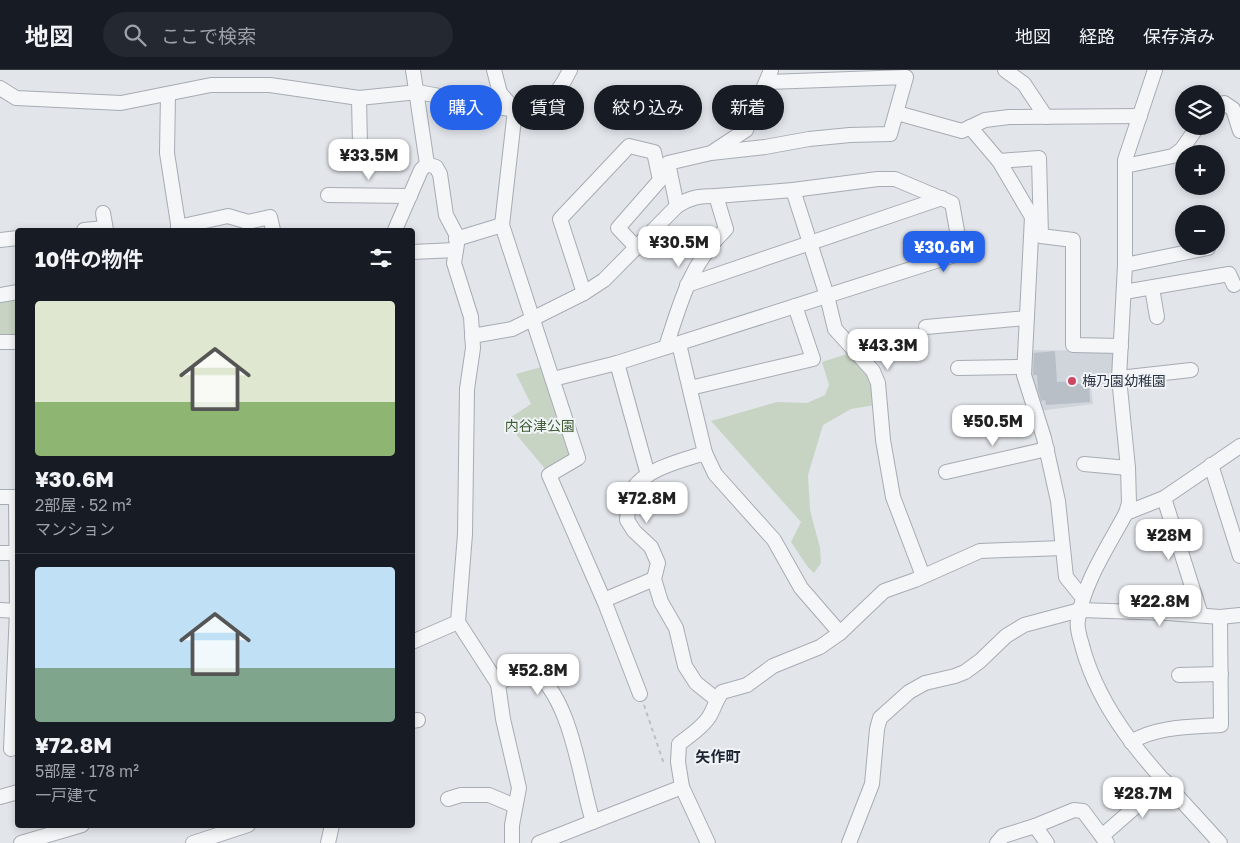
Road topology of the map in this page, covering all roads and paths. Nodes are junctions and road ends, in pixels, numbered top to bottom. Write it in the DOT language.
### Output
graph roads {
  1 [pos="413,70"];
  2 [pos="494,70"];
  3 [pos="570,70"];
  4 [pos="1005,70"];
  5 [pos="1155,70"];
  6 [pos="769,76"];
  7 [pos="562,85"];
  8 [pos="0,88"];
  9 [pos="418,92"];
  10 [pos="168,94"];
  11 [pos="359,98"];
  12 [pos="1225,104"];
  13 [pos="512,106"];
  14 [pos="512,109"];
  15 [pos="897,113"];
  16 [pos="1140,116"];
  17 [pos="1046,117"];
  18 [pos="1239,125"];
  19 [pos="970,127"];
  20 [pos="513,130"];
  21 [pos="1192,135"];
  22 [pos="360,145"];
  23 [pos="711,153"];
  24 [pos="999,161"];
  25 [pos="427,164"];
  26 [pos="1125,166"];
  27 [pos="793,190"];
  28 [pos="328,195"];
  29 [pos="410,196"];
  30 [pos="716,196"];
  31 [pos="942,198"];
  32 [pos="677,206"];
  33 [pos="103,213"];
  34 [pos="502,226"];
  35 [pos="106,228"];
  36 [pos="178,228"];
  37 [pos="182,228"];
  38 [pos="273,228"];
  39 [pos="396,228"];
  40 [pos="15,238"];
  41 [pos="0,240"];
  42 [pos="809,242"];
  43 [pos="456,244"];
  44 [pos="637,248"];
  45 [pos="415,251"];
  46 [pos="1175,255"];
  47 [pos="1125,265"];
  48 [pos="687,285"];
  49 [pos="1234,285"];
  50 [pos="1152,288"];
  51 [pos="15,292"];
  52 [pos="1124,292"];
  53 [pos="584,293"];
  54 [pos="0,295"];
  55 [pos="827,296"];
  56 [pos="795,306"];
  57 [pos="532,317"];
  58 [pos="1157,317"];
  59 [pos="1028,318"];
  60 [pos="926,327"];
  61 [pos="472,336"];
  62 [pos="0,342"];
  63 [pos="15,342"];
  64 [pos="672,345"];
  65 [pos="1121,346"];
  66 [pos="617,363"];
  67 [pos="1024,367"];
  68 [pos="958,368"];
  69 [pos="1191,370"];
  70 [pos="1119,378"];
  71 [pos="553,379"];
  72 [pos="690,388"];
  73 [pos="1240,446"];
  74 [pos="1046,449"];
  75 [pos="704,453"];
  76 [pos="1084,464"];
  77 [pos="1211,465"];
  78 [pos="1128,468"];
  79 [pos="946,472"];
  80 [pos="648,475"];
  81 [pos="0,497"];
  82 [pos="15,497"];
  83 [pos="1164,498"];
  84 [pos="1126,513"];
  85 [pos="1062,548"];
  86 [pos="0,553"];
  87 [pos="15,553"];
  88 [pos="1240,556"];
  89 [pos="924,576"];
  90 [pos="654,579"];
  91 [pos="604,600"];
  92 [pos="1081,604"];
  93 [pos="0,610"];
  94 [pos="15,611"];
  95 [pos="1200,615"];
  96 [pos="1240,615"];
  97 [pos="1220,616"];
  98 [pos="458,622"];
  99 [pos="840,633"];
  100 [pos="415,641"];
  101 [pos="15,650"];
  102 [pos="1179,674"];
  103 [pos="1221,674"];
  104 [pos="498,684"];
  105 [pos="640,694"];
  106 [pos="716,699"];
  107 [pos="1130,742"];
  108 [pos="10,749"];
  109 [pos="664,764"];
  110 [pos="1165,781"];
  111 [pos="682,787"];
  112 [pos="15,793"];
  113 [pos="0,797"];
  114 [pos="448,799"];
  115 [pos="515,806"];
  116 [pos="593,822"];
  117 [pos="1035,826"];
  118 [pos="72,828"];
  119 [pos="331,828"];
  120 [pos="225,829"];
  121 [pos="1105,839"];
  122 [pos="21,843"];
  123 [pos="194,843"];
  124 [pos="328,843"];
  125 [pos="512,843"];
  126 [pos="539,843"];
  127 [pos="708,843"];
  128 [pos="849,843"];
  129 [pos="997,843"];
  130 [pos="1047,843"];
  131 [pos="1220,843"];
  1 -- 9 [label="street"];
  2 -- 13 [label="street"];
  3 -- 7 [label="street"];
  4 -- 17 [label="street"];
  5 -- 16 [label="street"];
  6 -- 15 [label="street"];
  6 -- 23 [label="street"];
  8 -- 10 [label="street"];
  9 -- 11 [label="street"];
  9 -- 14 [label="street"];
  9 -- 25 [label="street"];
  10 -- 11 [label="street"];
  10 -- 36 [label="street"];
  11 -- 22 [label="street"];
  12 -- 18 [label="street"];
  15 -- 19 [label="street"];
  15 -- 23 [label="street"];
  16 -- 17 [label="street"];
  16 -- 26 [label="street"];
  17 -- 19 [label="street"];
  19 -- 24 [label="street"];
  20 -- 34 [label="street"];
  21 -- 26 [label="street"];
  23 -- 32 [label="street"];
  24 -- 59 [label="street"];
  24 -- 65 [label="street"];
  25 -- 29 [label="street"];
  25 -- 43 [label="street"];
  26 -- 47 [label="street"];
  27 -- 30 [label="street"];
  27 -- 31 [label="street"];
  27 -- 42 [label="street"];
  28 -- 29 [label="street"];
  29 -- 39 [label="street"];
  30 -- 32 [label="street"];
  30 -- 48 [label="street"];
  31 -- 42 [label="street"];
  31 -- 55 [label="street"];
  32 -- 44 [label="street"];
  33 -- 35 [label="street"];
  34 -- 43 [label="street"];
  34 -- 57 [label="street"];
  37 -- 38 [label="street"];
  40 -- 41 [label="street"];
  42 -- 48 [label="street"];
  42 -- 55 [label="street"];
  43 -- 45 [label="street"];
  43 -- 61 [label="street"];
  44 -- 53 [label="street"];
  44 -- 53 [label="street"];
  46 -- 47 [label="street"];
  47 -- 52 [label="street"];
  48 -- 64 [label="street"];
  49 -- 50 [label="street"];
  50 -- 52 [label="street"];
  50 -- 58 [label="street"];
  51 -- 54 [label="street"];
  52 -- 65 [label="street"];
  53 -- 57 [label="street"];
  55 -- 56 [label="street"];
  55 -- 89 [label="street"];
  56 -- 64 [label="street"];
  56 -- 72 [label="street"];
  57 -- 61 [label="street"];
  57 -- 71 [label="street"];
  59 -- 60 [label="street"];
  59 -- 67 [label="street"];
  61 -- 98 [label="street"];
  62 -- 63 [label="street"];
  64 -- 66 [label="street"];
  64 -- 72 [label="street"];
  65 -- 70 [label="street"];
  66 -- 71 [label="street"];
  66 -- 80 [label="street"];
  67 -- 68 [label="street"];
  67 -- 74 [label="street"];
  69 -- 70 [label="street"];
  70 -- 78 [label="street"];
  71 -- 91 [label="street"];
  72 -- 75 [label="street"];
  73 -- 77 [label="street"];
  74 -- 79 [label="street"];
  74 -- 85 [label="street"];
  75 -- 80 [label="street"];
  75 -- 99 [label="street"];
  76 -- 78 [label="street"];
  77 -- 83 [label="street"];
  77 -- 88 [label="street"];
  78 -- 84 [label="street"];
  80 -- 90 [label="street"];
  81 -- 82 [label="street"];
  83 -- 84 [label="street"];
  83 -- 95 [label="street"];
  84 -- 92 [label="street"];
  85 -- 89 [label="street"];
  85 -- 92 [label="street"];
  86 -- 87 [label="street"];
  89 -- 99 [label="street"];
  90 -- 91 [label="street"];
  90 -- 106 [label="street"];
  91 -- 105 [label="street"];
  92 -- 95 [label="street"];
  92 -- 107 [label="street"];
  92 -- 128 [label="street"];
  93 -- 94 [label="street"];
  95 -- 97 [label="street"];
  96 -- 97 [label="street"];
  97 -- 103 [label="street"];
  98 -- 100 [label="street"];
  98 -- 104 [label="street"];
  99 -- 106 [label="street"];
  101 -- 108 [label="street"];
  102 -- 103 [label="street"];
  103 -- 107 [label="street"];
  104 -- 115 [label="street"];
  104 -- 116 [label="street"];
  105 -- 109 [label="path"];
  106 -- 111 [label="street"];
  107 -- 110 [label="street"];
  110 -- 121 [label="street"];
  110 -- 131 [label="street"];
  111 -- 116 [label="street"];
  111 -- 127 [label="street"];
  112 -- 113 [label="street"];
  114 -- 115 [label="street"];
  115 -- 125 [label="street"];
  116 -- 126 [label="street"];
  117 -- 121 [label="street"];
  117 -- 129 [label="street"];
  117 -- 130 [label="street"];
  118 -- 122 [label="street"];
  119 -- 124 [label="street"];
  120 -- 123 [label="street"];
}
